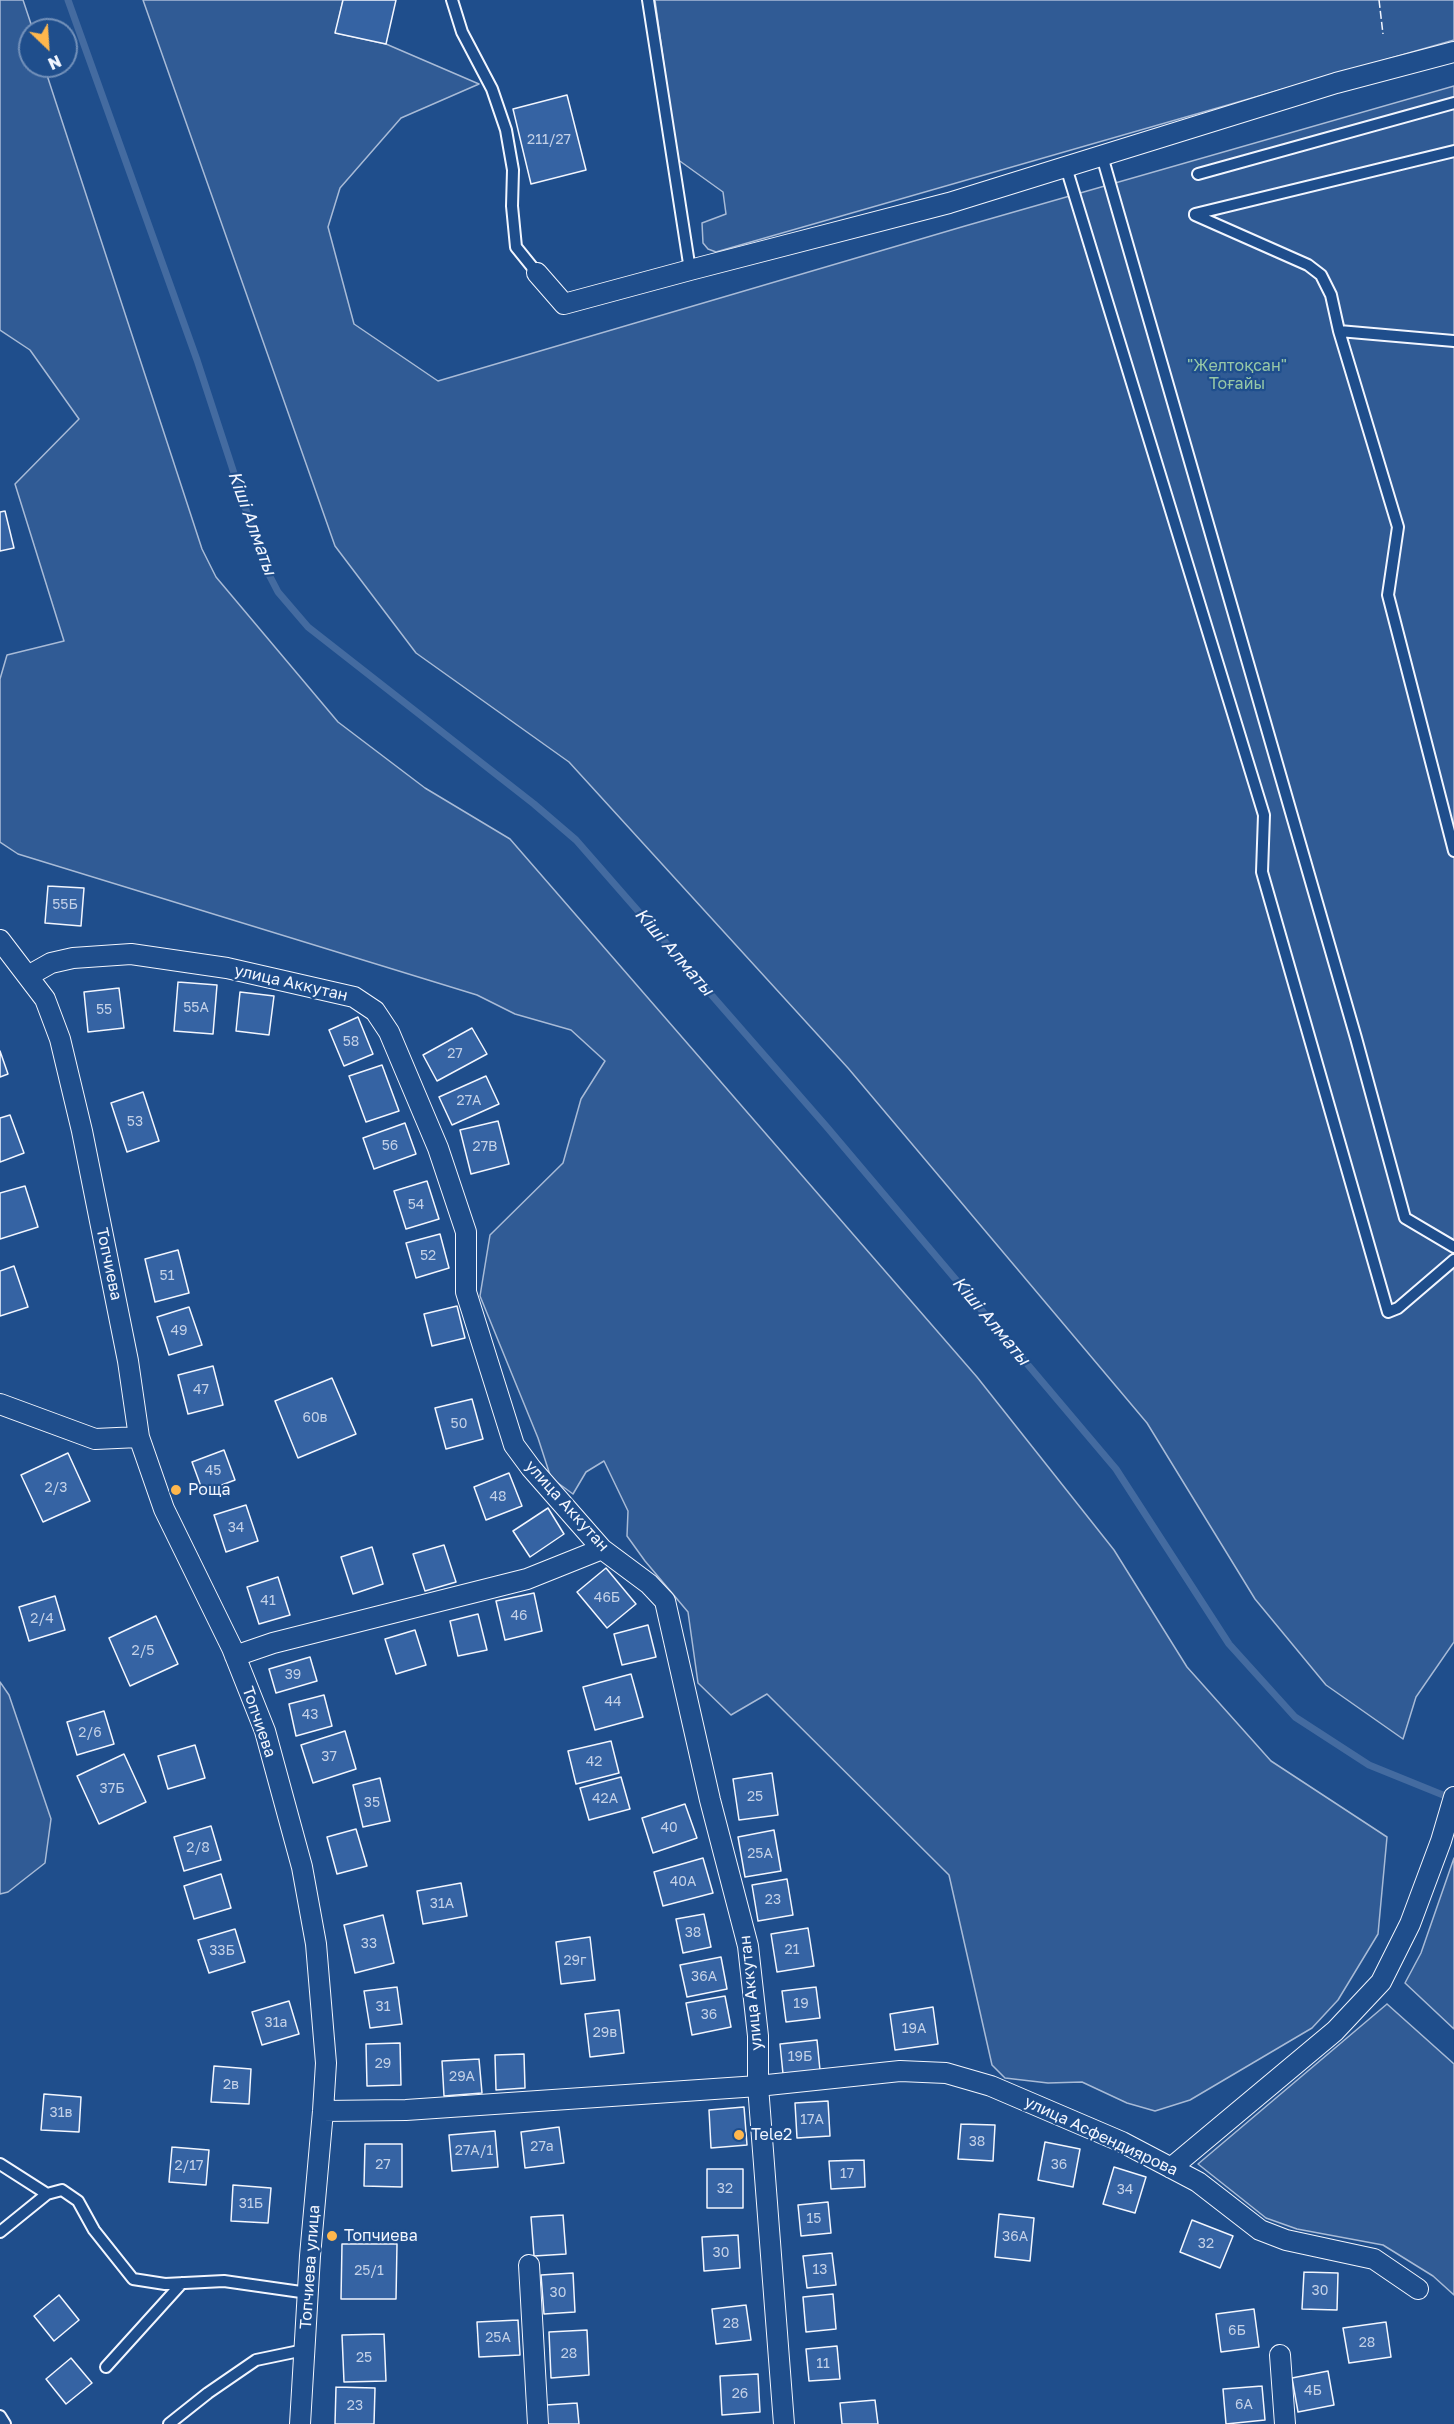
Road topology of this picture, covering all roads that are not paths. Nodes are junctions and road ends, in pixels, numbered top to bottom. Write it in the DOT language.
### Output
graph roads {
  1 [pos="452,0"];
  2 [pos="648,0"];
  3 [pos="1454,52"];
  4 [pos="1454,103"];
  5 [pos="1454,151"];
  6 [pos="1102,156"];
  7 [pos="1066,167"];
  8 [pos="1198,174"];
  9 [pos="690,270"];
  10 [pos="537,273"];
  11 [pos="1339,331"];
  12 [pos="1454,341"];
  13 [pos="1454,851"];
  14 [pos="0,940"];
  15 [pos="28,976"];
  16 [pos="1454,1247"];
  17 [pos="1454,1260"];
  18 [pos="0,1404"];
  19 [pos="139,1437"];
  20 [pos="603,1549"];
  21 [pos="235,1656"];
  22 [pos="1454,1797"];
  23 [pos="759,2086"];
  24 [pos="323,2111"];
  25 [pos="0,2164"];
  26 [pos="1171,2168"];
  27 [pos="47,2194"];
  28 [pos="0,2232"];
  29 [pos="529,2265"];
  30 [pos="182,2283"];
  31 [pos="1418,2289"];
  32 [pos="308,2294"];
  33 [pos="304,2350"];
  34 [pos="1280,2355"];
  35 [pos="106,2367"];
  36 [pos="0,2416"];
  37 [pos="5,2424"];
  38 [pos="169,2424"];
  39 [pos="300,2424"];
  40 [pos="538,2424"];
  41 [pos="784,2424"];
  42 [pos="1285,2424"];
  1 -- 10 [label="lane"];
  2 -- 9 [label="lane"];
  3 -- 6 [label="street"];
  4 -- 8 [label="lane"];
  5 -- 11 [label="lane"];
  6 -- 7 [label="street"];
  6 -- 16 [label="lane"];
  7 -- 9 [label="street"];
  7 -- 17 [label="lane"];
  9 -- 10 [label="street"];
  11 -- 12 [label="lane"];
  11 -- 13 [label="lane"];
  14 -- 15 [label="street, Топчиева"];
  15 -- 19 [label="street, Топчиева"];
  15 -- 20 [label="street, улица Аккутан"];
  18 -- 19 [label="street"];
  19 -- 21 [label="street, Топчиева"];
  20 -- 21 [label="street"];
  20 -- 23 [label="street, улица Аккутан"];
  21 -- 24 [label="street, Топчиева"];
  22 -- 26 [label="street"];
  23 -- 24 [label="street"];
  23 -- 26 [label="street, улица Асфендиярова"];
  23 -- 41 [label="street, улица Аккутан"];
  24 -- 32 [label="street, Топчиева улица"];
  25 -- 27 [label="lane"];
  26 -- 31 [label="street, улица Асфендиярова"];
  27 -- 28 [label="lane"];
  27 -- 30 [label="lane"];
  29 -- 40 [label="street"];
  30 -- 32 [label="lane"];
  30 -- 35 [label="lane"];
  32 -- 33 [label="street, Топчиева улица"];
  33 -- 38 [label="lane"];
  33 -- 39 [label="street, Топчиева улица"];
  34 -- 42 [label="street"];
  36 -- 37 [label="lane"];
}
